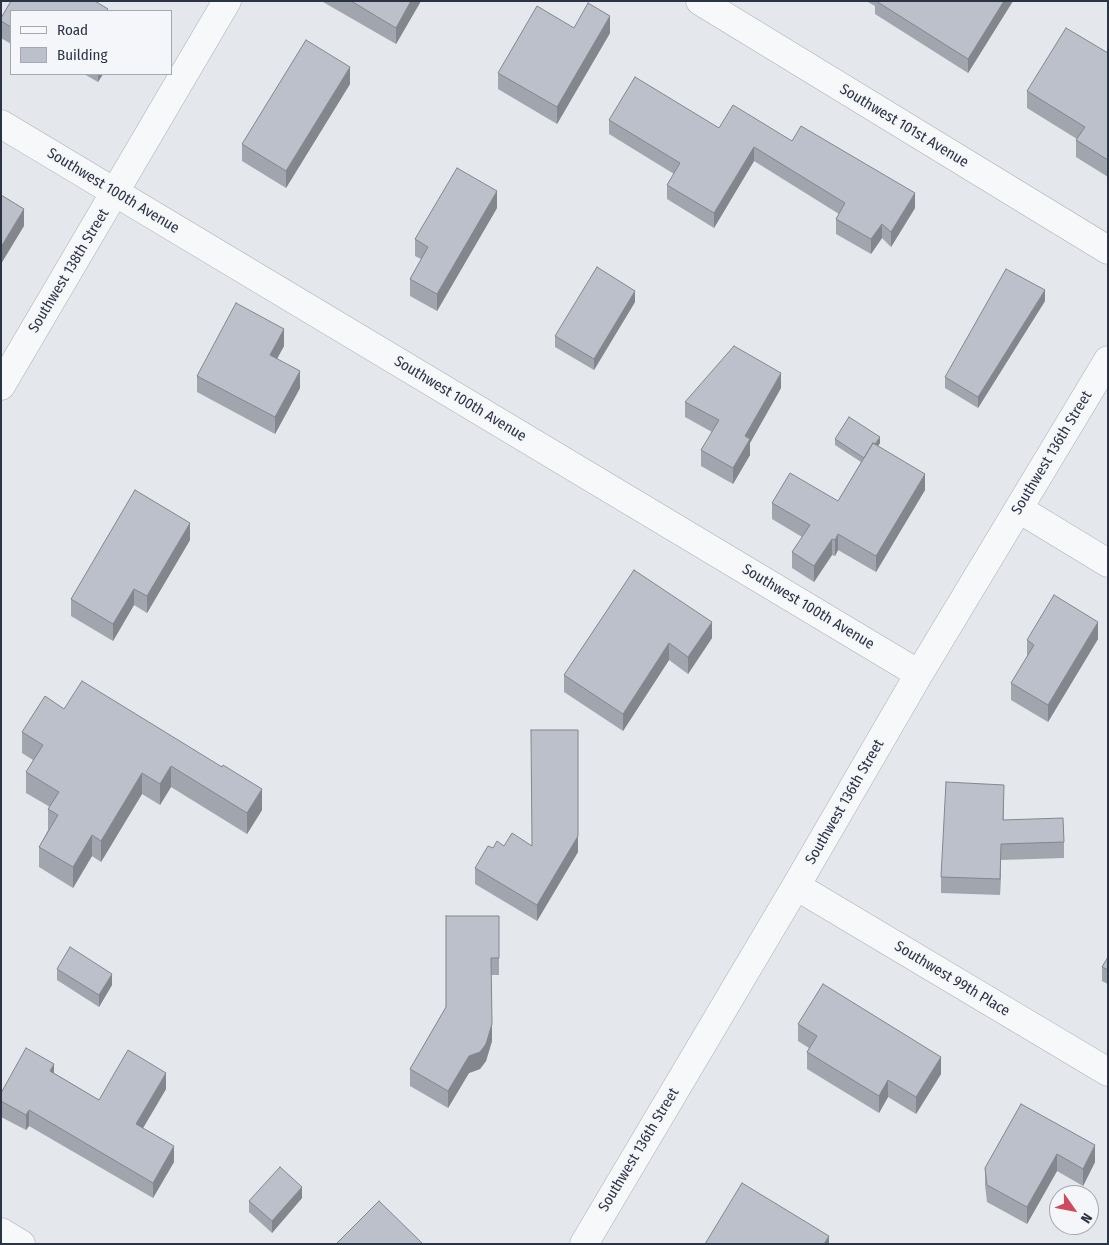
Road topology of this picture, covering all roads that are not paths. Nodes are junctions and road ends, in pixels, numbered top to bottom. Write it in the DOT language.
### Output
graph roads {
  1 [pos="227,1"];
  2 [pos="700,1"];
  3 [pos="1,124"];
  4 [pos="115,193"];
  5 [pos="1108,250"];
  6 [pos="1108,360"];
  7 [pos="1,386"];
  8 [pos="1019,509"];
  9 [pos="1108,563"];
  10 [pos="919,674"];
  11 [pos="796,886"];
  12 [pos="1108,1072"];
  13 [pos="1,1232"];
  14 [pos="21,1244"];
  15 [pos="584,1244"];
  1 -- 4 [label="street, Southwest 138th Street"];
  2 -- 5 [label="street, Southwest 101st Avenue"];
  3 -- 4 [label="street, Southwest 100th Avenue"];
  4 -- 7 [label="street, Southwest 138th Street"];
  4 -- 10 [label="street, Southwest 100th Avenue"];
  6 -- 8 [label="street, Southwest 136th Street"];
  8 -- 9 [label="street"];
  8 -- 10 [label="street, Southwest 136th Street"];
  10 -- 11 [label="street, Southwest 136th Street"];
  11 -- 12 [label="street, Southwest 99th Place"];
  11 -- 15 [label="street, Southwest 136th Street"];
  13 -- 14 [label="street"];
}
